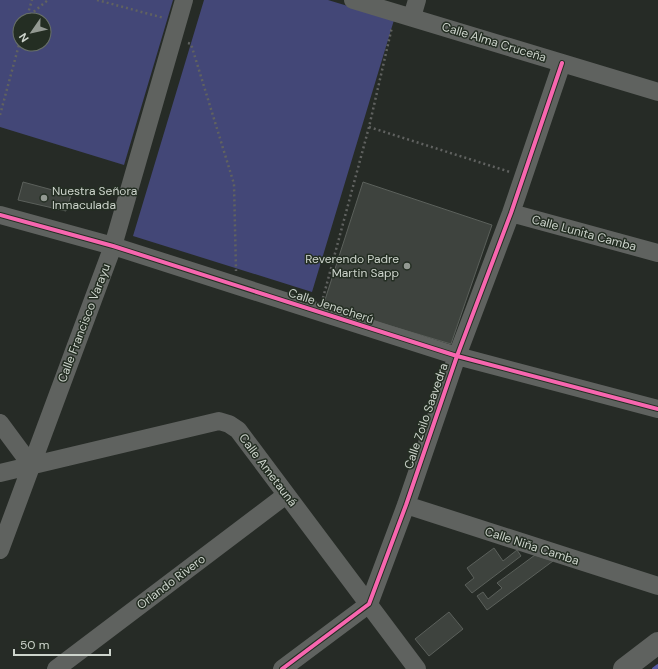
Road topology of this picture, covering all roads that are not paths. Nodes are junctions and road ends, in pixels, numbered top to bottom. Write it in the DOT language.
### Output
graph roads {
  1 [pos="184,0"];
  2 [pos="352,0"];
  3 [pos="417,0"];
  4 [pos="412,18"];
  5 [pos="562,63"];
  6 [pos="658,92"];
  7 [pos="511,213"];
  8 [pos="0,215"];
  9 [pos="114,246"];
  10 [pos="658,253"];
  11 [pos="457,356"];
  12 [pos="658,409"];
  13 [pos="0,423"];
  14 [pos="31,465"];
  15 [pos="0,473"];
  16 [pos="286,495"];
  17 [pos="406,505"];
  18 [pos="0,550"];
  19 [pos="658,586"];
  20 [pos="369,604"];
  21 [pos="658,644"];
  22 [pos="56,669"];
  23 [pos="282,669"];
  24 [pos="417,669"];
  25 [pos="624,669"];
  1 -- 9 [label="street, Calle Francisco Varayu"];
  2 -- 4 [label="street, Calle Alma Cruceña"];
  3 -- 4 [label="street"];
  4 -- 5 [label="street, Calle Alma Cruceña"];
  5 -- 6 [label="street, Calle Alma Cruceña"];
  5 -- 7 [label="street, Calle Zoilo Saavedra"];
  7 -- 10 [label="street, Calle Lunita Camba"];
  7 -- 11 [label="street, Calle Zoilo Saavedra"];
  8 -- 9 [label="street, Calle Jenecherú"];
  9 -- 11 [label="street, Calle Jenecherú"];
  9 -- 14 [label="street, Calle Francisco Varayu"];
  11 -- 12 [label="street, Calle Jenecherú"];
  11 -- 17 [label="street, Calle Zoilo Saavedra"];
  13 -- 14 [label="street"];
  14 -- 15 [label="street, Calle Ametauná"];
  14 -- 16 [label="street, Calle Ametauná"];
  14 -- 18 [label="street, Calle Francisco Varayu"];
  16 -- 20 [label="street, Calle Ametauná"];
  16 -- 22 [label="street, Orlando Rivero"];
  17 -- 19 [label="street, Calle Niña Camba"];
  17 -- 20 [label="street, Calle Zoilo Saavedra"];
  20 -- 23 [label="street"];
  20 -- 24 [label="street, Calle Ametauná"];
  21 -- 25 [label="main road"];
}
